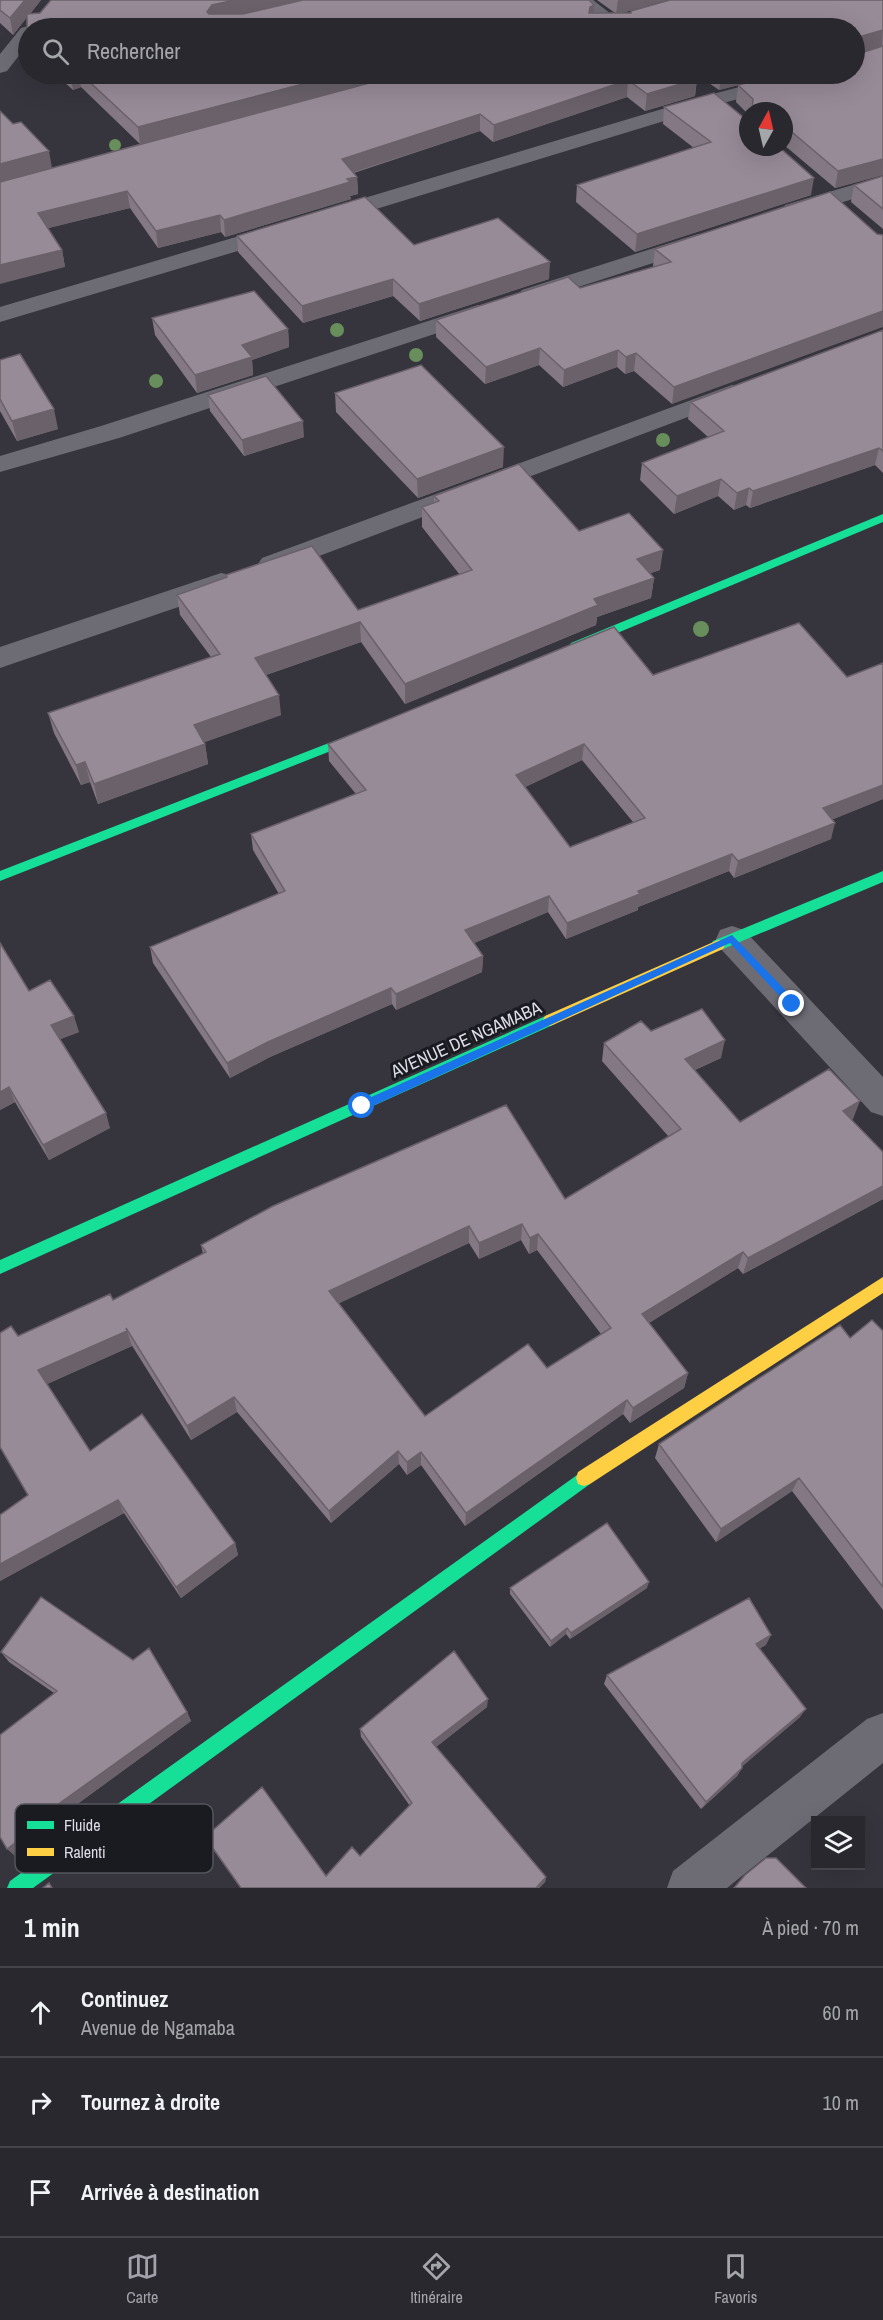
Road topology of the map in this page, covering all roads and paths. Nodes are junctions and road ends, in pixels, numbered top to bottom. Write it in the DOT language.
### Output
graph roads {
  1 [pos="581,0"];
  2 [pos="606,18"];
  3 [pos="18,52"];
  4 [pos="6,73"];
  5 [pos="773,84"];
  6 [pos="883,183"];
  7 [pos="769,217"];
  8 [pos="724,232"];
  9 [pos="0,315"];
  10 [pos="750,385"];
  11 [pos="0,464"];
  12 [pos="883,518"];
  13 [pos="563,651"];
  14 [pos="0,658"];
  15 [pos="387,724"];
  16 [pos="0,876"];
  17 [pos="883,876"];
  18 [pos="732,939"];
  19 [pos="883,1101"];
  20 [pos="0,1267"];
  21 [pos="883,1284"];
  22 [pos="883,1735"];
  23 [pos="133,1804"];
  24 [pos="38,1873"];
  25 [pos="17,1888"];
  26 [pos="690,1888"];
  1 -- 2 [label="street"];
  3 -- 4 [label="street"];
  5 -- 9 [label="street"];
  6 -- 7 [label="street"];
  8 -- 11 [label="street"];
  10 -- 14 [label="street"];
  12 -- 13 [label="street"];
  15 -- 16 [label="street"];
  17 -- 18 [label="street, AVENUE DE NGAMABA"];
  18 -- 19 [label="street"];
  18 -- 20 [label="street, AVENUE DE NGAMABA"];
  21 -- 23 [label="street"];
  22 -- 26 [label="street"];
  24 -- 25 [label="street"];
}
